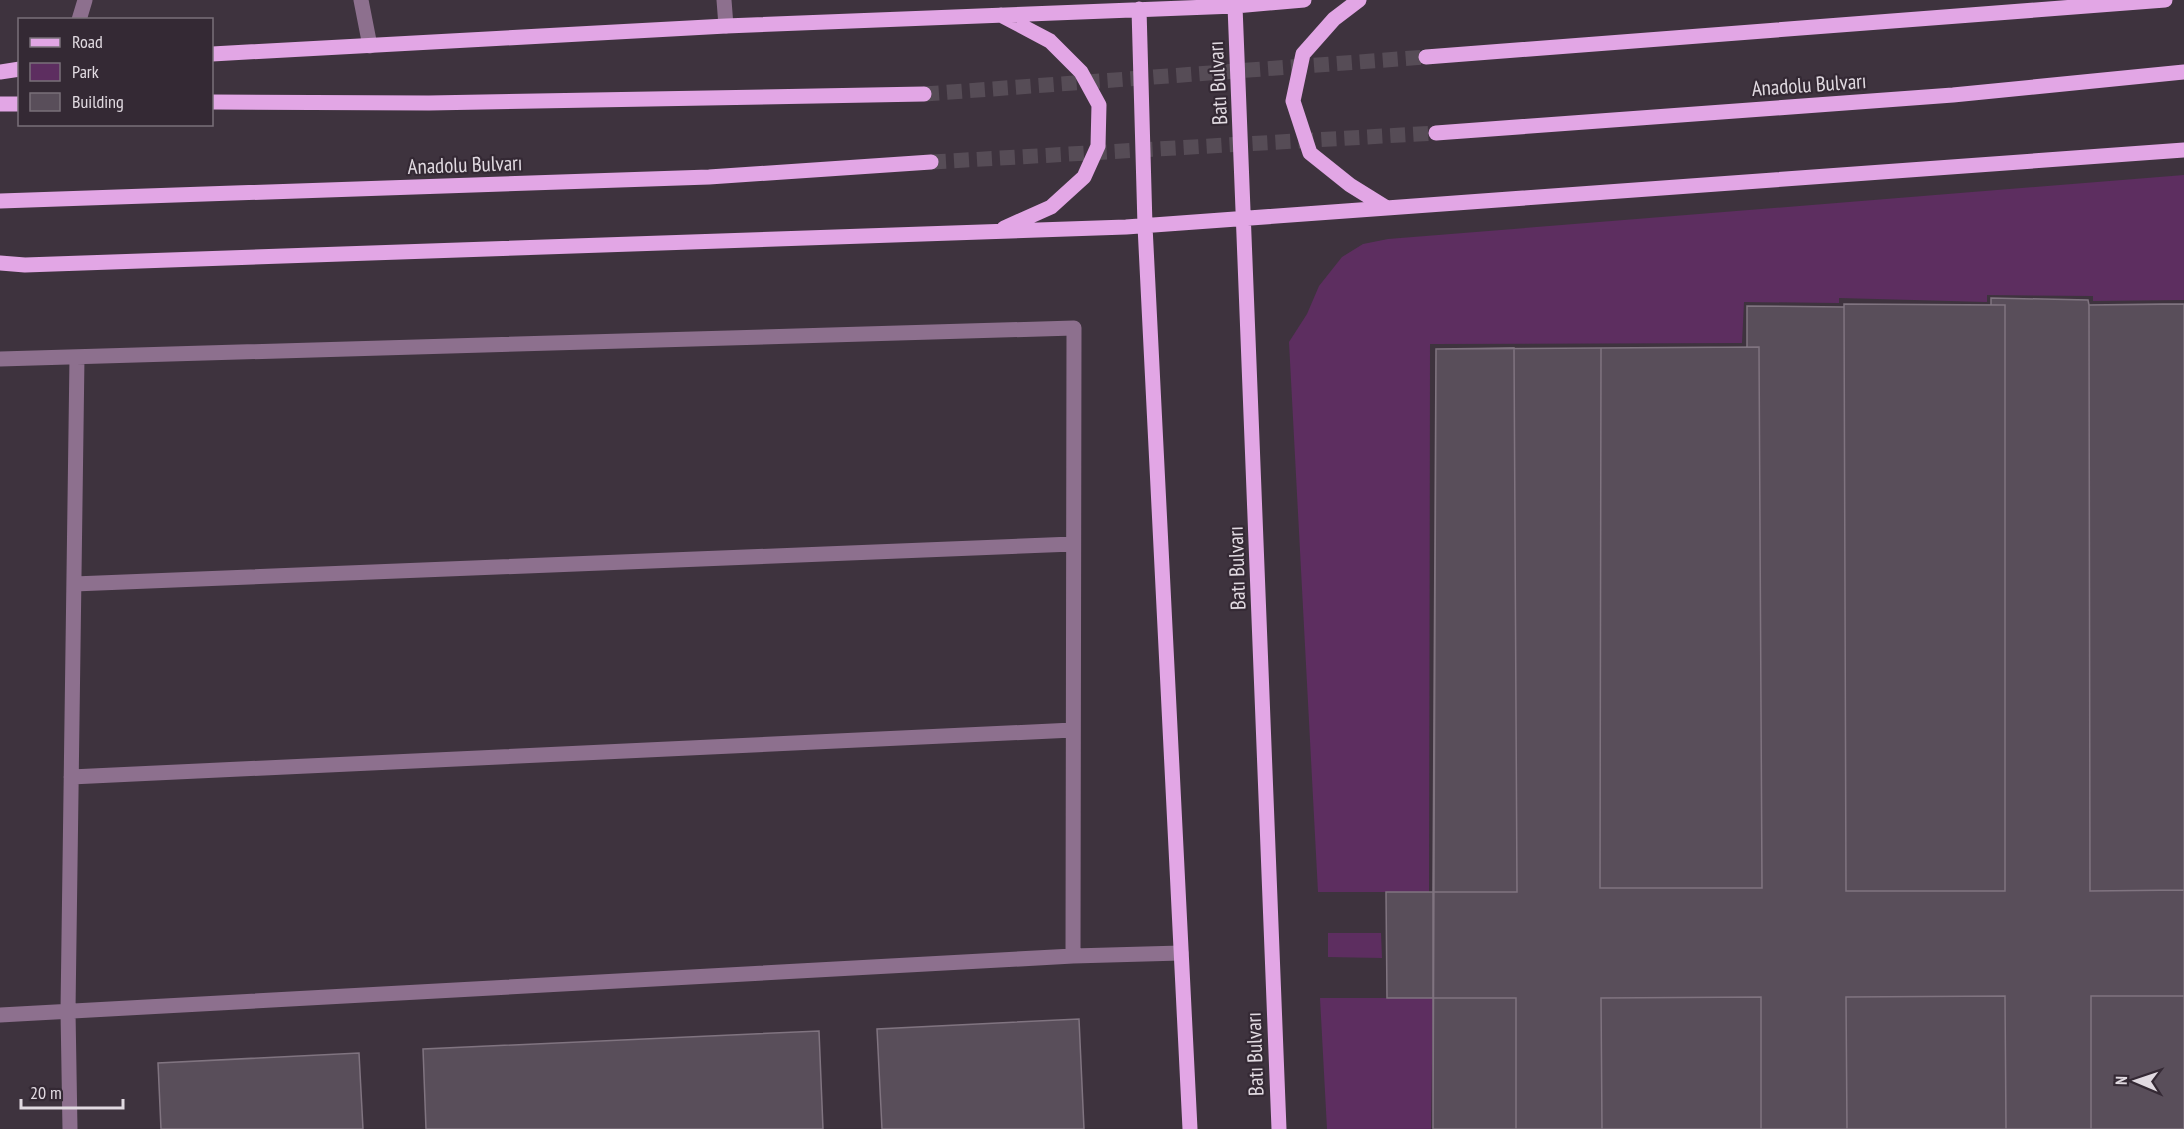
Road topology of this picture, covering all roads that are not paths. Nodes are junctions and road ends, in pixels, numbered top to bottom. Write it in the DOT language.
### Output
graph roads {
  1 [pos="85,0"];
  2 [pos="361,0"];
  3 [pos="724,0"];
  4 [pos="1304,0"];
  5 [pos="1359,0"];
  6 [pos="2165,0"];
  7 [pos="1235,3"];
  8 [pos="1138,5"];
  9 [pos="1000,15"];
  10 [pos="80,18"];
  11 [pos="726,26"];
  12 [pos="370,45"];
  13 [pos="213,54"];
  14 [pos="1426,57"];
  15 [pos="18,69"];
  16 [pos="0,72"];
  17 [pos="2184,72"];
  18 [pos="924,94"];
  19 [pos="213,102"];
  20 [pos="0,104"];
  21 [pos="18,104"];
  22 [pos="1436,133"];
  23 [pos="2184,150"];
  24 [pos="931,162"];
  25 [pos="0,201"];
  26 [pos="1388,208"];
  27 [pos="1245,219"];
  28 [pos="1145,226"];
  29 [pos="995,232"];
  30 [pos="0,263"];
  31 [pos="77,357"];
  32 [pos="0,359"];
  33 [pos="1073,544"];
  34 [pos="74,584"];
  35 [pos="1073,730"];
  36 [pos="71,777"];
  37 [pos="1181,953"];
  38 [pos="1072,956"];
  39 [pos="68,1011"];
  40 [pos="0,1015"];
  41 [pos="70,1129"];
  42 [pos="1190,1129"];
  43 [pos="1279,1129"];
  1 -- 10 [label="street"];
  2 -- 12 [label="street"];
  3 -- 11 [label="street"];
  4 -- 7 [label="main road"];
  5 -- 26 [label="main road"];
  6 -- 14 [label="main road"];
  7 -- 8 [label="main road"];
  7 -- 27 [label="main road, Batı Bulvarı"];
  8 -- 9 [label="main road"];
  8 -- 28 [label="main road"];
  9 -- 11 [label="main road"];
  9 -- 29 [label="main road"];
  11 -- 12 [label="main road"];
  12 -- 13 [label="main road"];
  15 -- 16 [label="main road"];
  17 -- 22 [label="main road, Anadolu Bulvarı"];
  18 -- 19 [label="main road"];
  20 -- 21 [label="main road"];
  23 -- 26 [label="main road"];
  24 -- 25 [label="main road, Anadolu Bulvarı"];
  26 -- 27 [label="main road"];
  27 -- 28 [label="main road"];
  27 -- 43 [label="main road, Batı Bulvarı"];
  28 -- 29 [label="main road"];
  28 -- 37 [label="main road"];
  29 -- 30 [label="main road"];
  31 -- 32 [label="street"];
  31 -- 33 [label="street"];
  31 -- 34 [label="street"];
  33 -- 34 [label="street"];
  33 -- 35 [label="street"];
  34 -- 36 [label="street"];
  35 -- 36 [label="street"];
  35 -- 38 [label="street"];
  36 -- 39 [label="street"];
  37 -- 38 [label="street"];
  37 -- 42 [label="main road"];
  38 -- 39 [label="street"];
  39 -- 40 [label="street"];
  39 -- 41 [label="street"];
}
